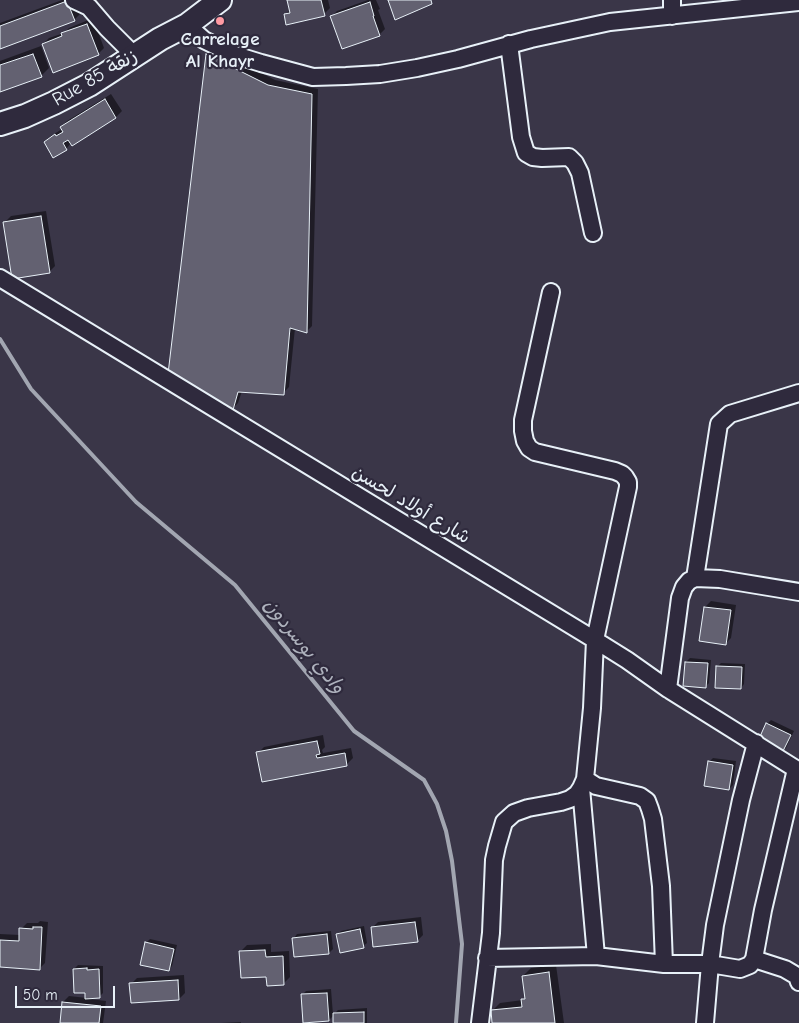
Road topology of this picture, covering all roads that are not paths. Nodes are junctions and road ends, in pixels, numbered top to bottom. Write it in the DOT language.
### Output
graph roads {
  1 [pos="74,0"];
  2 [pos="220,0"];
  3 [pos="794,2"];
  4 [pos="672,8"];
  5 [pos="187,25"];
  6 [pos="509,44"];
  7 [pos="135,56"];
  8 [pos="0,124"];
  9 [pos="593,233"];
  10 [pos="0,278"];
  11 [pos="551,292"];
  12 [pos="799,393"];
  13 [pos="695,578"];
  14 [pos="799,592"];
  15 [pos="595,640"];
  16 [pos="668,689"];
  17 [pos="756,743"];
  18 [pos="798,770"];
  19 [pos="583,784"];
  20 [pos="596,956"];
  21 [pos="487,958"];
  22 [pos="754,959"];
  23 [pos="664,964"];
  24 [pos="710,964"];
  25 [pos="798,974"];
  26 [pos="480,1023"];
  27 [pos="705,1023"];
  1 -- 7 [label="street"];
  2 -- 5 [label="street, Rue 85 زنقة"];
  3 -- 4 [label="street"];
  4 -- 6 [label="street"];
  5 -- 6 [label="street"];
  5 -- 7 [label="street, Rue 85 زنقة"];
  6 -- 9 [label="street"];
  7 -- 8 [label="street, Rue 85 زنقة"];
  10 -- 15 [label="street, شارع أولاد لحسن"];
  11 -- 15 [label="street"];
  12 -- 13 [label="street"];
  13 -- 14 [label="street"];
  13 -- 16 [label="street"];
  15 -- 16 [label="street, شارع أولاد لحسن"];
  15 -- 19 [label="street"];
  16 -- 17 [label="street, شارع أولاد لحسن"];
  17 -- 18 [label="street, شارع أولاد لحسن"];
  17 -- 24 [label="street"];
  18 -- 22 [label="street"];
  19 -- 20 [label="street"];
  19 -- 21 [label="street"];
  19 -- 23 [label="street"];
  20 -- 21 [label="street"];
  20 -- 23 [label="street"];
  21 -- 26 [label="street"];
  22 -- 24 [label="street"];
  22 -- 25 [label="street"];
  23 -- 24 [label="street"];
  24 -- 27 [label="street"];
}
